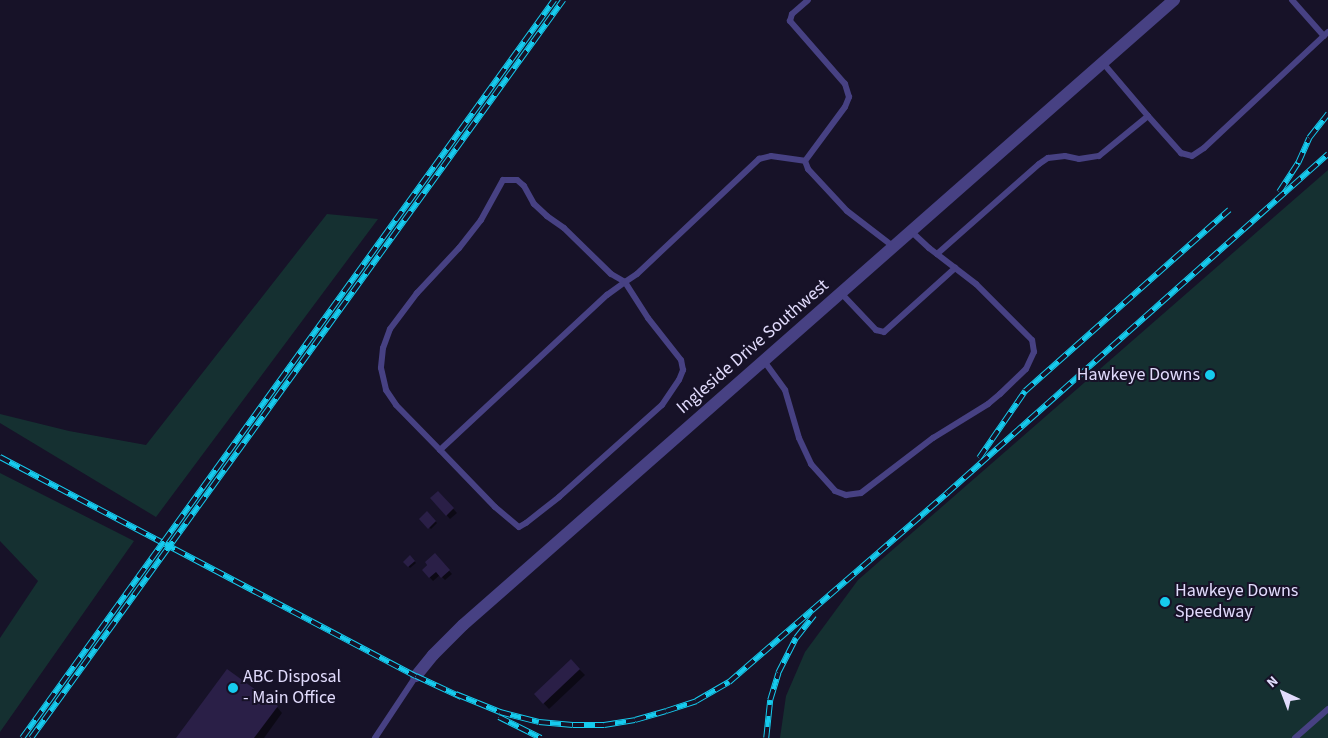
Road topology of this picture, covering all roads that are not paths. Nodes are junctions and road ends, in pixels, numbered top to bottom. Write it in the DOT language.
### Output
graph roads {
  1 [pos="808,0"];
  2 [pos="1174,0"];
  3 [pos="1292,0"];
  4 [pos="1326,34"];
  5 [pos="1103,63"];
  6 [pos="1148,116"];
  7 [pos="805,162"];
  8 [pos="911,231"];
  9 [pos="894,247"];
  10 [pos="937,254"];
  11 [pos="955,268"];
  12 [pos="625,282"];
  13 [pos="841,293"];
  14 [pos="764,361"];
  15 [pos="440,450"];
  16 [pos="416,676"];
  17 [pos="1328,709"];
  18 [pos="375,738"];
  19 [pos="1295,738"];
  1 -- 7 [label="lane"];
  2 -- 5 [label="street, Ingleside Drive Southwest"];
  3 -- 4 [label="lane"];
  4 -- 6 [label="lane"];
  5 -- 6 [label="lane"];
  5 -- 8 [label="street, Ingleside Drive Southwest"];
  6 -- 10 [label="lane"];
  7 -- 9 [label="lane"];
  7 -- 12 [label="lane"];
  8 -- 9 [label="street, Ingleside Drive Southwest"];
  8 -- 10 [label="lane"];
  9 -- 13 [label="street, Ingleside Drive Southwest"];
  10 -- 11 [label="lane"];
  11 -- 13 [label="lane"];
  11 -- 14 [label="lane"];
  12 -- 15 [label="lane"];
  12 -- 15 [label="lane"];
  12 -- 15 [label="lane"];
  13 -- 14 [label="street, Ingleside Drive Southwest"];
  14 -- 16 [label="street, Ingleside Drive Southwest"];
  16 -- 18 [label="lane, Ingleside Drive Southwest"];
  17 -- 19 [label="lane"];
}
